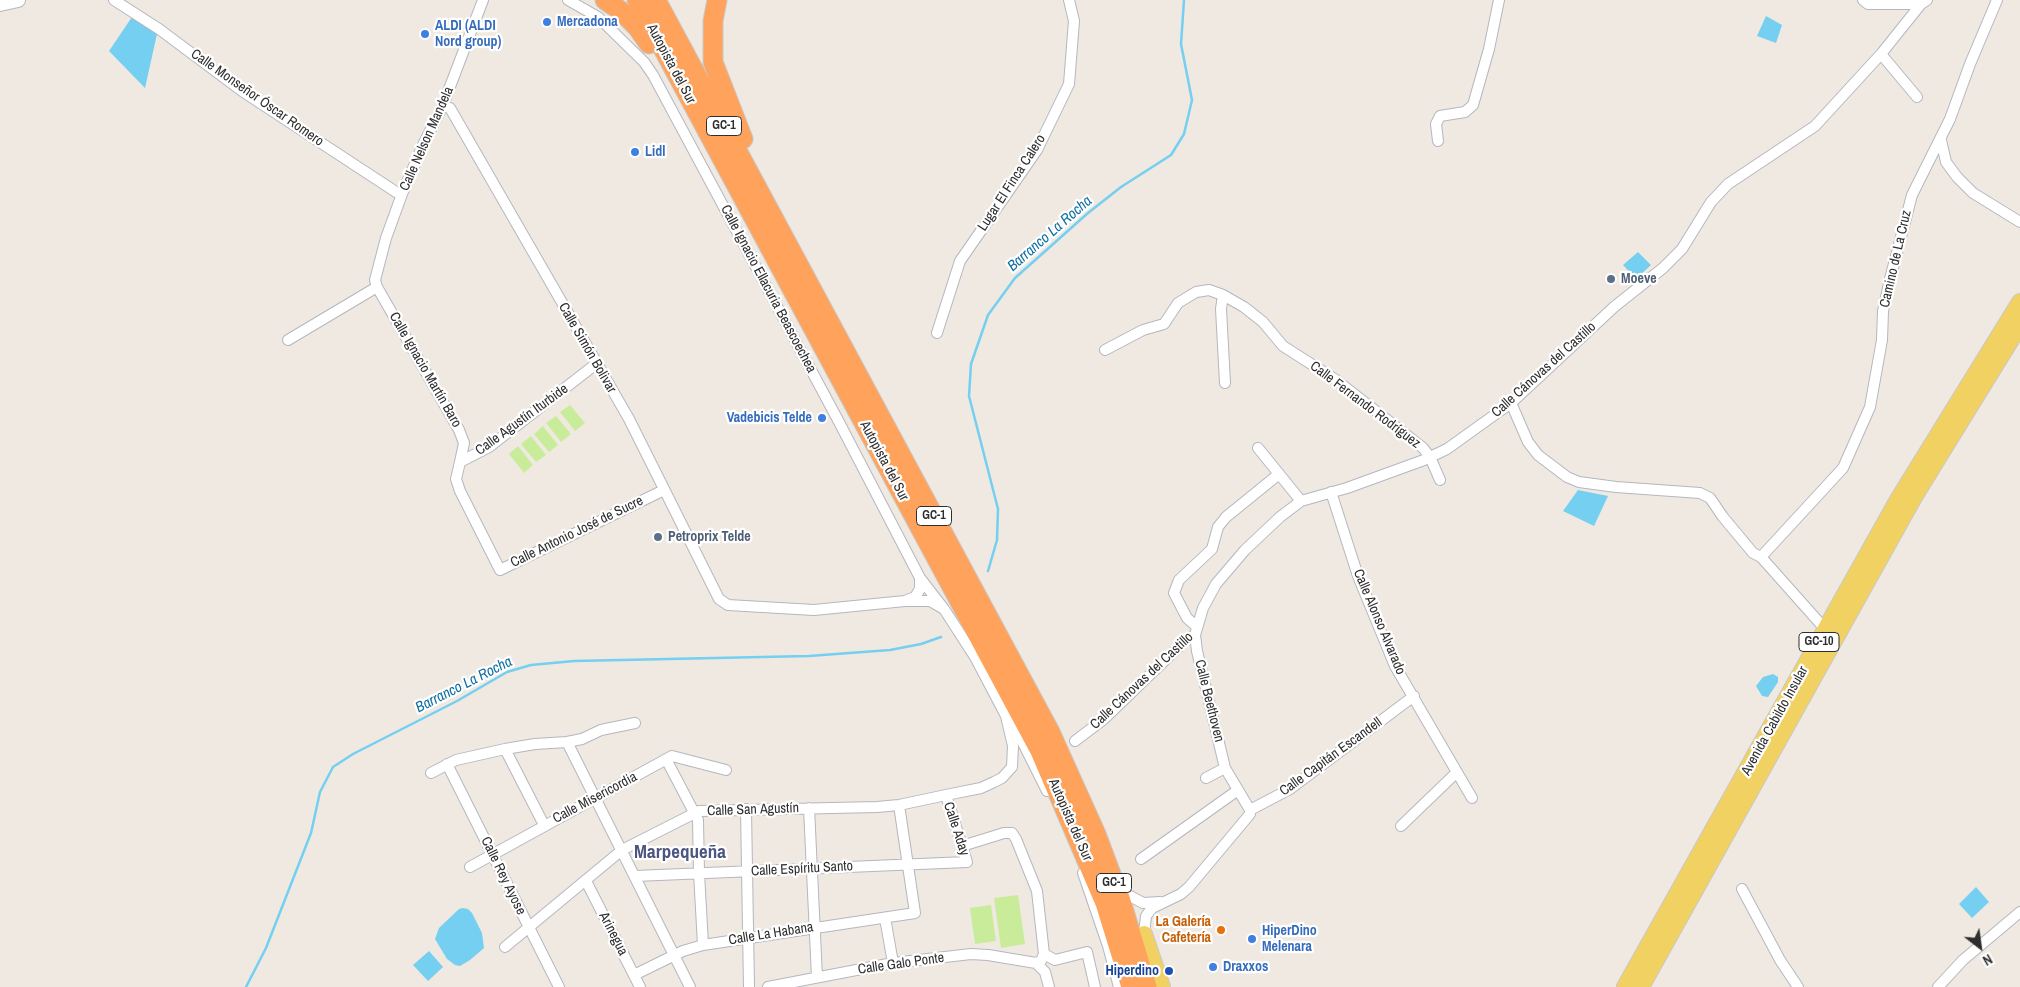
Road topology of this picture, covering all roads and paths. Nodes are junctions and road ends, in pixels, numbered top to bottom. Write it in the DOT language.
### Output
graph roads {
  1 [pos="18,0"];
  2 [pos="114,0"];
  3 [pos="482,0"];
  4 [pos="568,0"];
  5 [pos="605,0"];
  6 [pos="627,0"];
  7 [pos="637,0"];
  8 [pos="656,0"];
  9 [pos="669,0"];
  10 [pos="717,0"];
  11 [pos="1069,0"];
  12 [pos="1499,0"];
  13 [pos="1863,0"];
  14 [pos="1997,0"];
  15 [pos="1924,2"];
  16 [pos="0,4"];
  17 [pos="653,49"];
  18 [pos="1881,54"];
  19 [pos="1918,97"];
  20 [pos="443,105"];
  21 [pos="744,140"];
  22 [pos="1941,140"];
  23 [pos="1438,141"];
  24 [pos="719,154"];
  25 [pos="402,194"];
  26 [pos="2020,222"];
  27 [pos="792,252"];
  28 [pos="376,284"];
  29 [pos="1223,295"];
  30 [pos="2020,302"];
  31 [pos="2020,325"];
  32 [pos="937,333"];
  33 [pos="288,340"];
  34 [pos="1105,350"];
  35 [pos="596,364"];
  36 [pos="1225,383"];
  37 [pos="1510,403"];
  38 [pos="1258,448"];
  39 [pos="1430,457"];
  40 [pos="460,462"];
  41 [pos="1279,474"];
  42 [pos="456,479"];
  43 [pos="1440,480"];
  44 [pos="664,490"];
  45 [pos="1331,492"];
  46 [pos="1301,501"];
  47 [pos="1761,557"];
  48 [pos="920,578"];
  49 [pos="949,581"];
  50 [pos="905,601"];
  51 [pos="944,609"];
  52 [pos="1826,630"];
  53 [pos="1196,631"];
  54 [pos="975,657"];
  55 [pos="1414,696"];
  56 [pos="1006,716"];
  57 [pos="635,723"];
  58 [pos="1075,741"];
  59 [pos="568,742"];
  60 [pos="505,749"];
  61 [pos="666,759"];
  62 [pos="447,764"];
  63 [pos="1225,768"];
  64 [pos="726,770"];
  65 [pos="431,773"];
  66 [pos="1456,773"];
  67 [pos="1206,778"];
  68 [pos="1073,781"];
  69 [pos="1238,790"];
  70 [pos="946,795"];
  71 [pos="596,798"];
  72 [pos="1472,798"];
  73 [pos="899,804"];
  74 [pos="809,808"];
  75 [pos="746,809"];
  76 [pos="1250,810"];
  77 [pos="694,813"];
  78 [pos="544,825"];
  79 [pos="1401,826"];
  80 [pos="962,846"];
  81 [pos="622,850"];
  82 [pos="492,854"];
  83 [pos="1141,859"];
  84 [pos="967,862"];
  85 [pos="909,863"];
  86 [pos="470,867"];
  87 [pos="812,868"];
  88 [pos="747,871"];
  89 [pos="699,873"];
  90 [pos="635,876"];
  91 [pos="586,881"];
  92 [pos="1742,889"];
  93 [pos="1130,896"];
  94 [pos="1166,901"];
  95 [pos="2020,912"];
  96 [pos="884,918"];
  97 [pos="814,927"];
  98 [pos="529,929"];
  99 [pos="1144,934"];
  100 [pos="748,938"];
  101 [pos="703,945"];
  102 [pos="505,947"];
  103 [pos="1044,954"];
  104 [pos="674,955"];
  105 [pos="1055,960"];
  106 [pos="893,963"];
  107 [pos="1036,963"];
  108 [pos="1045,972"];
  109 [pos="634,976"];
  110 [pos="817,977"];
  111 [pos="559,987"];
  112 [pos="640,987"];
  113 [pos="690,987"];
  114 [pos="749,987"];
  115 [pos="768,987"];
  116 [pos="1049,987"];
  117 [pos="1095,987"];
  118 [pos="1119,987"];
  119 [pos="1131,987"];
  120 [pos="1148,987"];
  121 [pos="1162,987"];
  122 [pos="1625,987"];
  123 [pos="1641,987"];
  124 [pos="1798,987"];
  125 [pos="1938,987"];
  1 -- 16 [label="street"];
  2 -- 25 [label="street, Calle Monseñor Óscar Romero"];
  3 -- 20 [label="street, Calle Nelson Mandela"];
  4 -- 48 [label="street, Calle Ignacio Ellacuria Beascoechea"];
  5 -- 17 [label="highway"];
  6 -- 17 [label="highway"];
  7 -- 24 [label="highway, Autopista del Sur / GC-1"];
  8 -- 27 [label="highway, Autopista del Sur / GC-1"];
  9 -- 21 [label="highway"];
  10 -- 21 [label="highway"];
  11 -- 32 [label="street, Lugar El Finca Calero"];
  12 -- 23 [label="street"];
  13 -- 15 [label="street"];
  14 -- 22 [label="street, Camino de La Cruz"];
  15 -- 18 [label="street, Calle Cánovas del Castillo"];
  17 -- 24 [label="highway"];
  18 -- 19 [label="street"];
  18 -- 37 [label="street, Calle Cánovas del Castillo"];
  20 -- 25 [label="street, Calle Nelson Mandela"];
  20 -- 35 [label="street, Calle Simón Bolivar"];
  21 -- 27 [label="highway"];
  22 -- 26 [label="street"];
  22 -- 47 [label="street, Camino de La Cruz"];
  24 -- 49 [label="highway, Autopista del Sur / GC-1"];
  25 -- 28 [label="street, Calle Nelson Mandela"];
  27 -- 68 [label="highway, Autopista del Sur / GC-1"];
  28 -- 33 [label="street"];
  28 -- 40 [label="street, Calle Ignacio Martín Baro"];
  29 -- 34 [label="street, Calle Fernando Rodríguez"];
  29 -- 36 [label="street"];
  29 -- 39 [label="street, Calle Fernando Rodríguez"];
  30 -- 52 [label="main road, Avenida Cabildo Insular / GC-10"];
  31 -- 123 [label="main road, Avenida Cabildo Insular / GC-10"];
  35 -- 40 [label="street, Calle Agustín Iturbide"];
  35 -- 44 [label="street, Calle Simón Bolivar"];
  37 -- 39 [label="street, Calle Cánovas del Castillo"];
  37 -- 47 [label="street"];
  38 -- 41 [label="street"];
  39 -- 43 [label="street, Calle Fernando Rodríguez"];
  39 -- 45 [label="street, Calle Cánovas del Castillo"];
  40 -- 42 [label="street, Calle Agustín Iturbide"];
  41 -- 46 [label="street"];
  41 -- 53 [label="street"];
  42 -- 44 [label="street, Calle Antonio José de Sucre"];
  44 -- 50 [label="street, Calle Simón Bolivar"];
  45 -- 46 [label="street, Calle Cánovas del Castillo"];
  45 -- 55 [label="street, Calle Alonso Alvarado"];
  46 -- 53 [label="street, Calle Cánovas del Castillo"];
  47 -- 52 [label="street"];
  48 -- 50 [label="street"];
  48 -- 51 [label="street, Calle Ignacio Ellacuria Beascoechea"];
  49 -- 54 [label="highway"];
  49 -- 119 [label="highway, Autopista del Sur / GC-1"];
  50 -- 51 [label="street"];
  51 -- 54 [label="street, Calle Ignacio Ellacuria Beascoechea"];
  52 -- 122 [label="main road, Avenida Cabildo Insular / GC-10"];
  53 -- 58 [label="street, Calle Cánovas del Castillo"];
  53 -- 63 [label="street, Calle Beethoven"];
  54 -- 56 [label="street, Calle Ignacio Ellacuria Beascoechea"];
  55 -- 66 [label="street, Calle Alonso Alvarado"];
  55 -- 76 [label="street, Calle Capitán Escandell"];
  56 -- 70 [label="street, Calle San Agustín"];
  56 -- 118 [label="street"];
  57 -- 59 [label="street"];
  59 -- 60 [label="street"];
  59 -- 71 [label="street"];
  60 -- 62 [label="street"];
  60 -- 78 [label="street"];
  61 -- 64 [label="street"];
  61 -- 71 [label="street, Calle Misericordia"];
  61 -- 77 [label="street"];
  62 -- 65 [label="street"];
  62 -- 82 [label="street, Calle Rey Ayose"];
  63 -- 67 [label="street"];
  63 -- 69 [label="street, Calle Beethoven"];
  66 -- 72 [label="street, Calle Alonso Alvarado"];
  66 -- 79 [label="street"];
  68 -- 93 [label="highway"];
  68 -- 120 [label="highway, Autopista del Sur / GC-1"];
  69 -- 76 [label="street, Calle Beethoven"];
  69 -- 83 [label="street"];
  70 -- 73 [label="street, Calle San Agustín"];
  70 -- 80 [label="street, Calle Aday"];
  71 -- 78 [label="street, Calle Misericordia"];
  71 -- 81 [label="street"];
  73 -- 74 [label="street, Calle San Agustín"];
  73 -- 85 [label="street"];
  74 -- 75 [label="street, Calle San Agustín"];
  74 -- 87 [label="street"];
  75 -- 77 [label="street, Calle San Agustín"];
  75 -- 88 [label="street"];
  76 -- 94 [label="street, Calle Capitán Escandell"];
  77 -- 81 [label="street, Calle San Agustín"];
  77 -- 89 [label="street"];
  78 -- 82 [label="street, Calle Misericordia"];
  80 -- 84 [label="street, Calle Aday"];
  80 -- 103 [label="street"];
  81 -- 90 [label="street"];
  81 -- 91 [label="street, Calle San Agustín"];
  82 -- 86 [label="street, Calle Misericordia"];
  82 -- 98 [label="street, Calle Rey Ayose"];
  84 -- 85 [label="street, Calle Espíritu Santo"];
  85 -- 87 [label="street, Calle Espíritu Santo"];
  85 -- 96 [label="street, Calle La Habana"];
  87 -- 88 [label="street, Calle Espíritu Santo"];
  87 -- 97 [label="street"];
  88 -- 89 [label="street, Calle Espíritu Santo"];
  88 -- 100 [label="street"];
  89 -- 90 [label="street, Calle Espíritu Santo"];
  89 -- 101 [label="street"];
  90 -- 104 [label="street"];
  91 -- 98 [label="street, Calle San Agustín"];
  91 -- 109 [label="street, Arinegua"];
  92 -- 124 [label="street"];
  93 -- 94 [label="street, Calle Capitán Escandell"];
  93 -- 99 [label="highway"];
  94 -- 99 [label="street, Calle Capitán Escandell"];
  95 -- 125 [label="street"];
  96 -- 97 [label="street, Calle La Habana"];
  96 -- 106 [label="street"];
  97 -- 100 [label="street, Calle La Habana"];
  97 -- 110 [label="street"];
  98 -- 102 [label="street, Calle San Agustín"];
  98 -- 111 [label="street, Calle Rey Ayose"];
  99 -- 121 [label="main road"];
  100 -- 101 [label="street, Calle La Habana"];
  100 -- 114 [label="street"];
  101 -- 104 [label="street, Calle La Habana"];
  103 -- 105 [label="street"];
  103 -- 107 [label="street"];
  104 -- 109 [label="street, Calle La Habana"];
  104 -- 113 [label="street"];
  105 -- 108 [label="street"];
  105 -- 117 [label="street"];
  106 -- 107 [label="street, Calle Galo Ponte"];
  106 -- 110 [label="street, Calle Galo Ponte"];
  107 -- 108 [label="street"];
  108 -- 116 [label="street"];
  109 -- 112 [label="street, Arinegua"];
  110 -- 115 [label="street, Calle Galo Ponte"];
}
